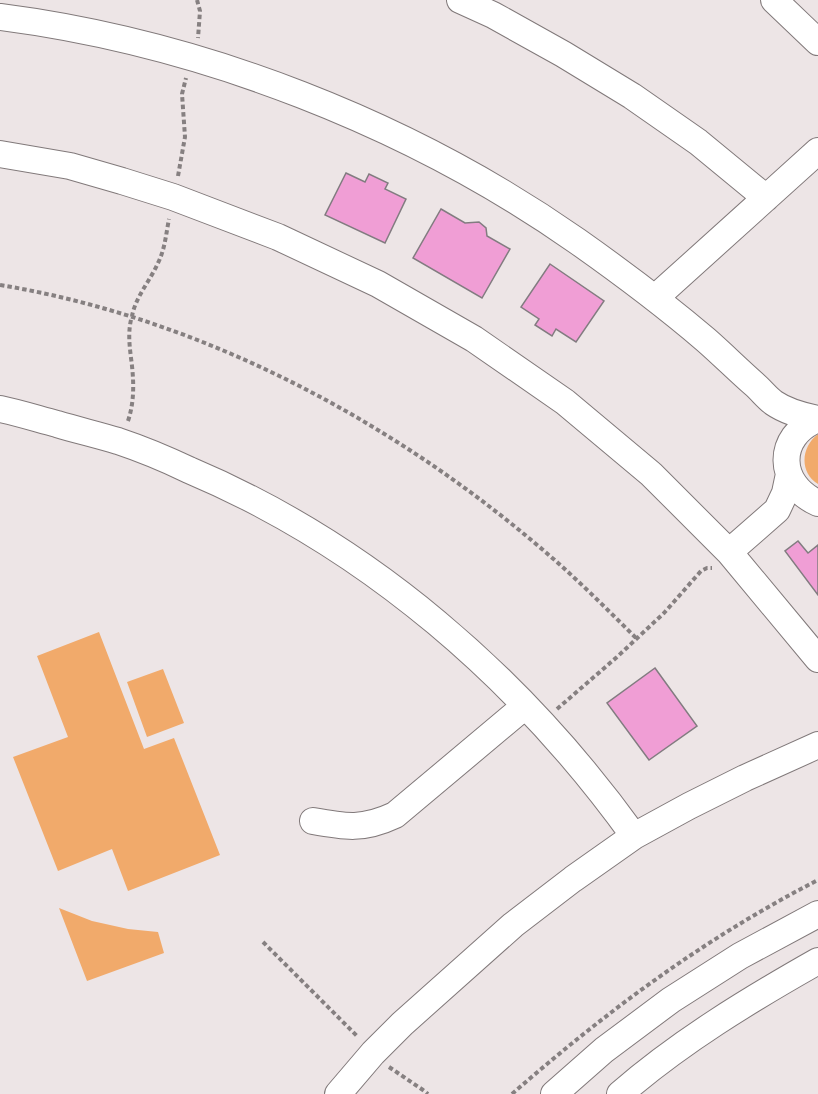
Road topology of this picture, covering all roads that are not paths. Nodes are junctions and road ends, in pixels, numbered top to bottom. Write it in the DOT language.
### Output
graph roads {
  1 [pos="460,0"];
  2 [pos="774,0"];
  3 [pos="0,17"];
  4 [pos="818,42"];
  5 [pos="818,151"];
  6 [pos="0,154"];
  7 [pos="766,198"];
  8 [pos="655,298"];
  9 [pos="774,403"];
  10 [pos="0,409"];
  11 [pos="818,419"];
  12 [pos="788,448"];
  13 [pos="789,474"];
  14 [pos="818,503"];
  15 [pos="777,510"];
  16 [pos="722,560"];
  17 [pos="818,659"];
  18 [pos="534,714"];
  19 [pos="813,744"];
  20 [pos="312,821"];
  21 [pos="634,836"];
  22 [pos="818,914"];
  23 [pos="818,961"];
  24 [pos="338,1094"];
  25 [pos="554,1094"];
  26 [pos="620,1094"];
  1 -- 7 [label="street"];
  2 -- 4 [label="street"];
  3 -- 8 [label="street"];
  5 -- 7 [label="street"];
  6 -- 16 [label="street"];
  7 -- 8 [label="street"];
  8 -- 9 [label="street"];
  9 -- 11 [label="street"];
  9 -- 12 [label="street"];
  10 -- 18 [label="street"];
  11 -- 12 [label="street"];
  12 -- 13 [label="street"];
  13 -- 14 [label="street"];
  13 -- 15 [label="street"];
  14 -- 15 [label="street"];
  15 -- 16 [label="street"];
  16 -- 17 [label="street"];
  18 -- 20 [label="street"];
  18 -- 21 [label="street"];
  19 -- 21 [label="street"];
  21 -- 24 [label="street"];
  22 -- 25 [label="street"];
  23 -- 26 [label="street"];
}
